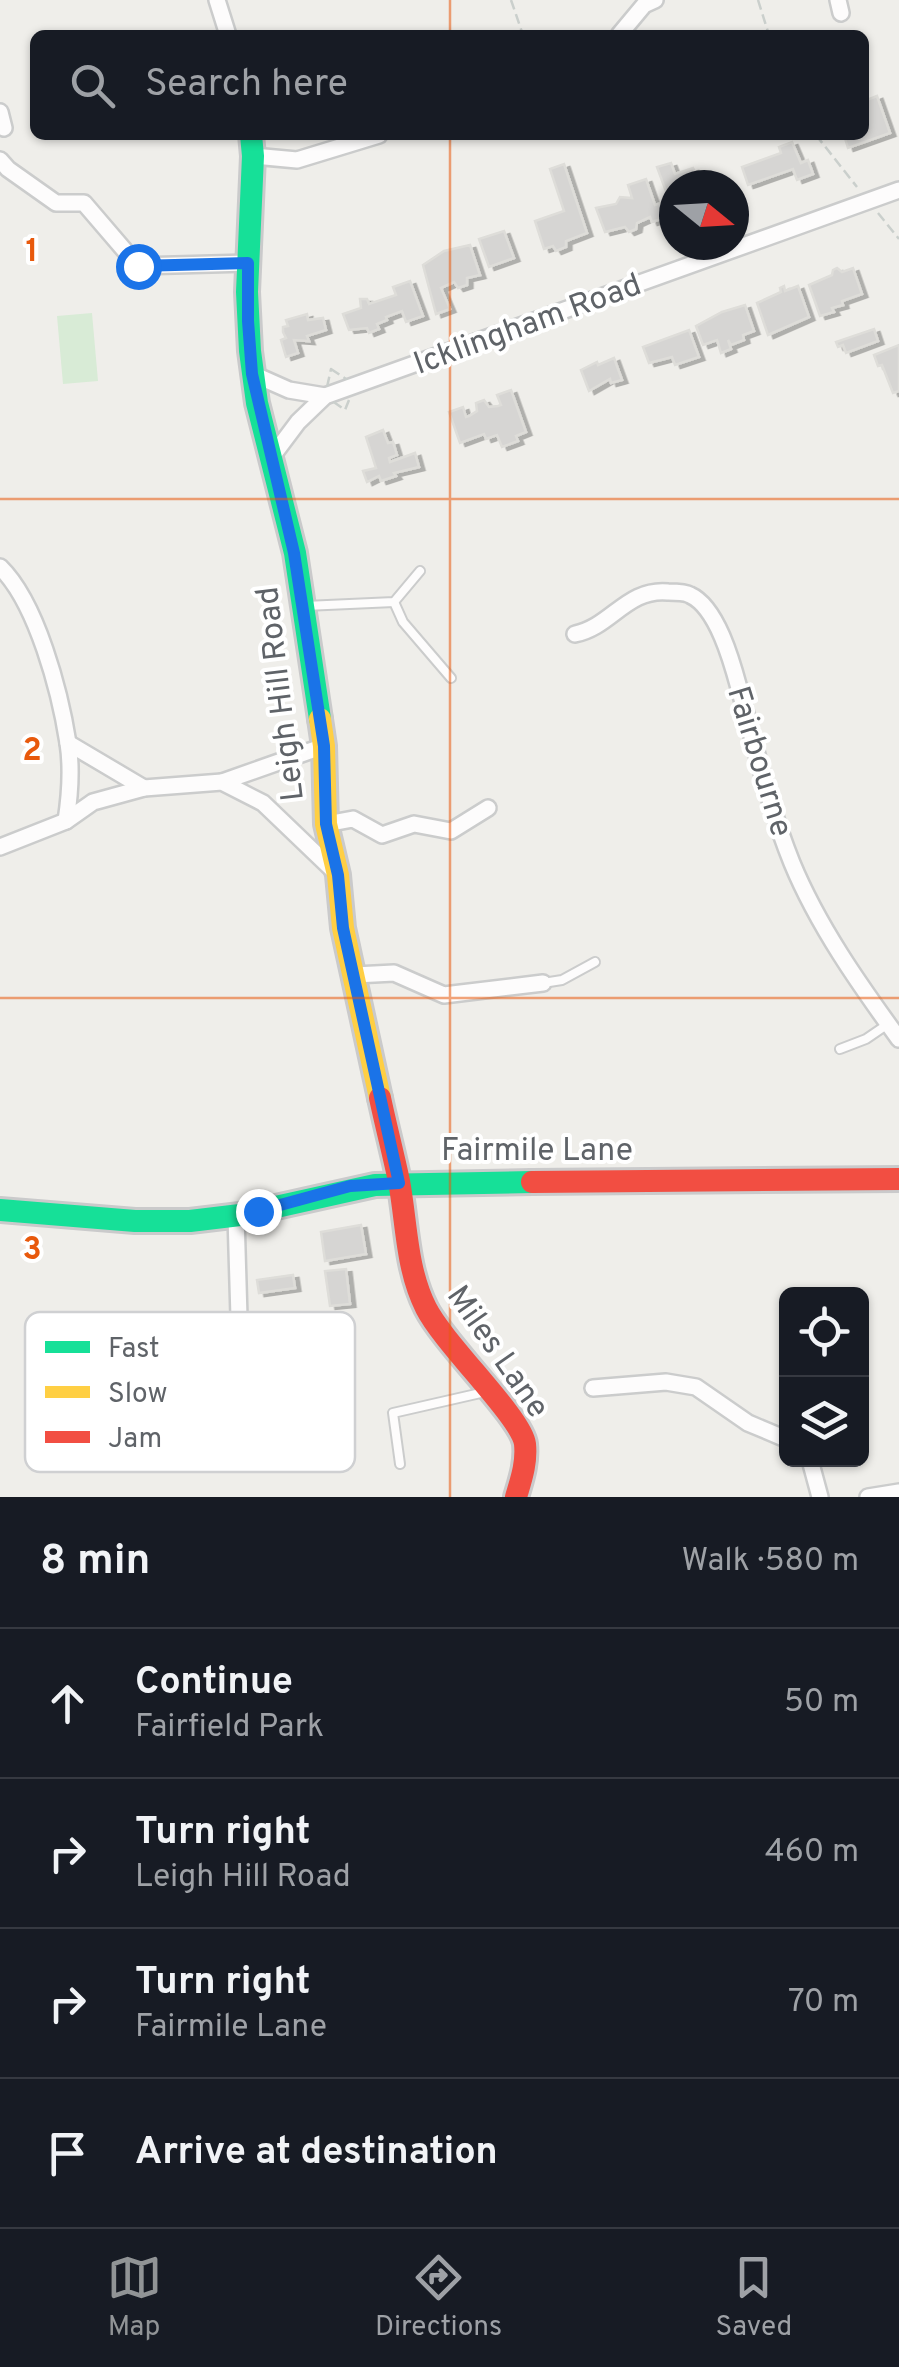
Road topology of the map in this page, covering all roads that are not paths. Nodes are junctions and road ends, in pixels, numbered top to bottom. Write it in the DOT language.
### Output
graph roads {
  1 [pos="217,0"];
  2 [pos="655,0"];
  3 [pos="226,30"];
  4 [pos="622,30"];
  5 [pos="362,140"];
  6 [pos="252,146"];
  7 [pos="2,169"];
  8 [pos="899,190"];
  9 [pos="248,263"];
  10 [pos="252,374"];
  11 [pos="325,396"];
  12 [pos="271,458"];
  13 [pos="0,567"];
  14 [pos="420,571"];
  15 [pos="394,602"];
  16 [pos="302,606"];
  17 [pos="574,634"];
  18 [pos="451,678"];
  19 [pos="68,743"];
  20 [pos="324,746"];
  21 [pos="222,782"];
  22 [pos="144,788"];
  23 [pos="488,808"];
  24 [pos="66,821"];
  25 [pos="326,824"];
  26 [pos="0,847"];
  27 [pos="338,875"];
  28 [pos="595,962"];
  29 [pos="355,975"];
  30 [pos="543,983"];
  31 [pos="888,1024"];
  32 [pos="899,1039"];
  33 [pos="840,1048"];
  34 [pos="899,1179"];
  35 [pos="399,1183"];
  36 [pos="0,1210"];
  37 [pos="236,1216"];
  38 [pos="239,1312"];
  39 [pos="593,1388"];
  40 [pos="490,1390"];
  41 [pos="779,1436"];
  42 [pos="400,1464"];
  43 [pos="812,1467"];
  44 [pos="899,1492"];
  45 [pos="516,1497"];
  46 [pos="820,1497"];
  47 [pos="868,1497"];
  1 -- 3 [label="street"];
  2 -- 4 [label="street"];
  5 -- 6 [label="street"];
  6 -- 9 [label="street, Leigh Hill Road"];
  7 -- 9 [label="street"];
  8 -- 11 [label="street, Icklingham Road"];
  9 -- 10 [label="street, Leigh Hill Road"];
  10 -- 11 [label="street"];
  10 -- 12 [label="street, Leigh Hill Road"];
  11 -- 12 [label="street, Icklingham Road"];
  12 -- 16 [label="street, Leigh Hill Road"];
  13 -- 19 [label="street"];
  14 -- 15 [label="lane"];
  15 -- 16 [label="lane"];
  15 -- 18 [label="lane"];
  16 -- 20 [label="street, Leigh Hill Road"];
  17 -- 31 [label="street, Fairbourne"];
  19 -- 22 [label="street"];
  19 -- 24 [label="street"];
  20 -- 21 [label="street"];
  20 -- 25 [label="street, Leigh Hill Road"];
  21 -- 22 [label="street"];
  21 -- 27 [label="street"];
  22 -- 24 [label="street"];
  23 -- 25 [label="street"];
  24 -- 26 [label="street"];
  25 -- 27 [label="street, Leigh Hill Road"];
  27 -- 29 [label="street, Leigh Hill Road"];
  28 -- 30 [label="lane"];
  29 -- 30 [label="street"];
  29 -- 35 [label="street, Leigh Hill Road"];
  31 -- 32 [label="street, Fairbourne"];
  31 -- 33 [label="lane"];
  34 -- 35 [label="street, Fairmile Lane"];
  35 -- 37 [label="street, Fairmile Lane"];
  35 -- 40 [label="street, Miles Lane"];
  36 -- 37 [label="street, Fairmile Lane"];
  37 -- 38 [label="street"];
  39 -- 41 [label="street"];
  40 -- 42 [label="lane"];
  40 -- 45 [label="street, Miles Lane"];
  43 -- 46 [label="street"];
  44 -- 47 [label="street"];
}
